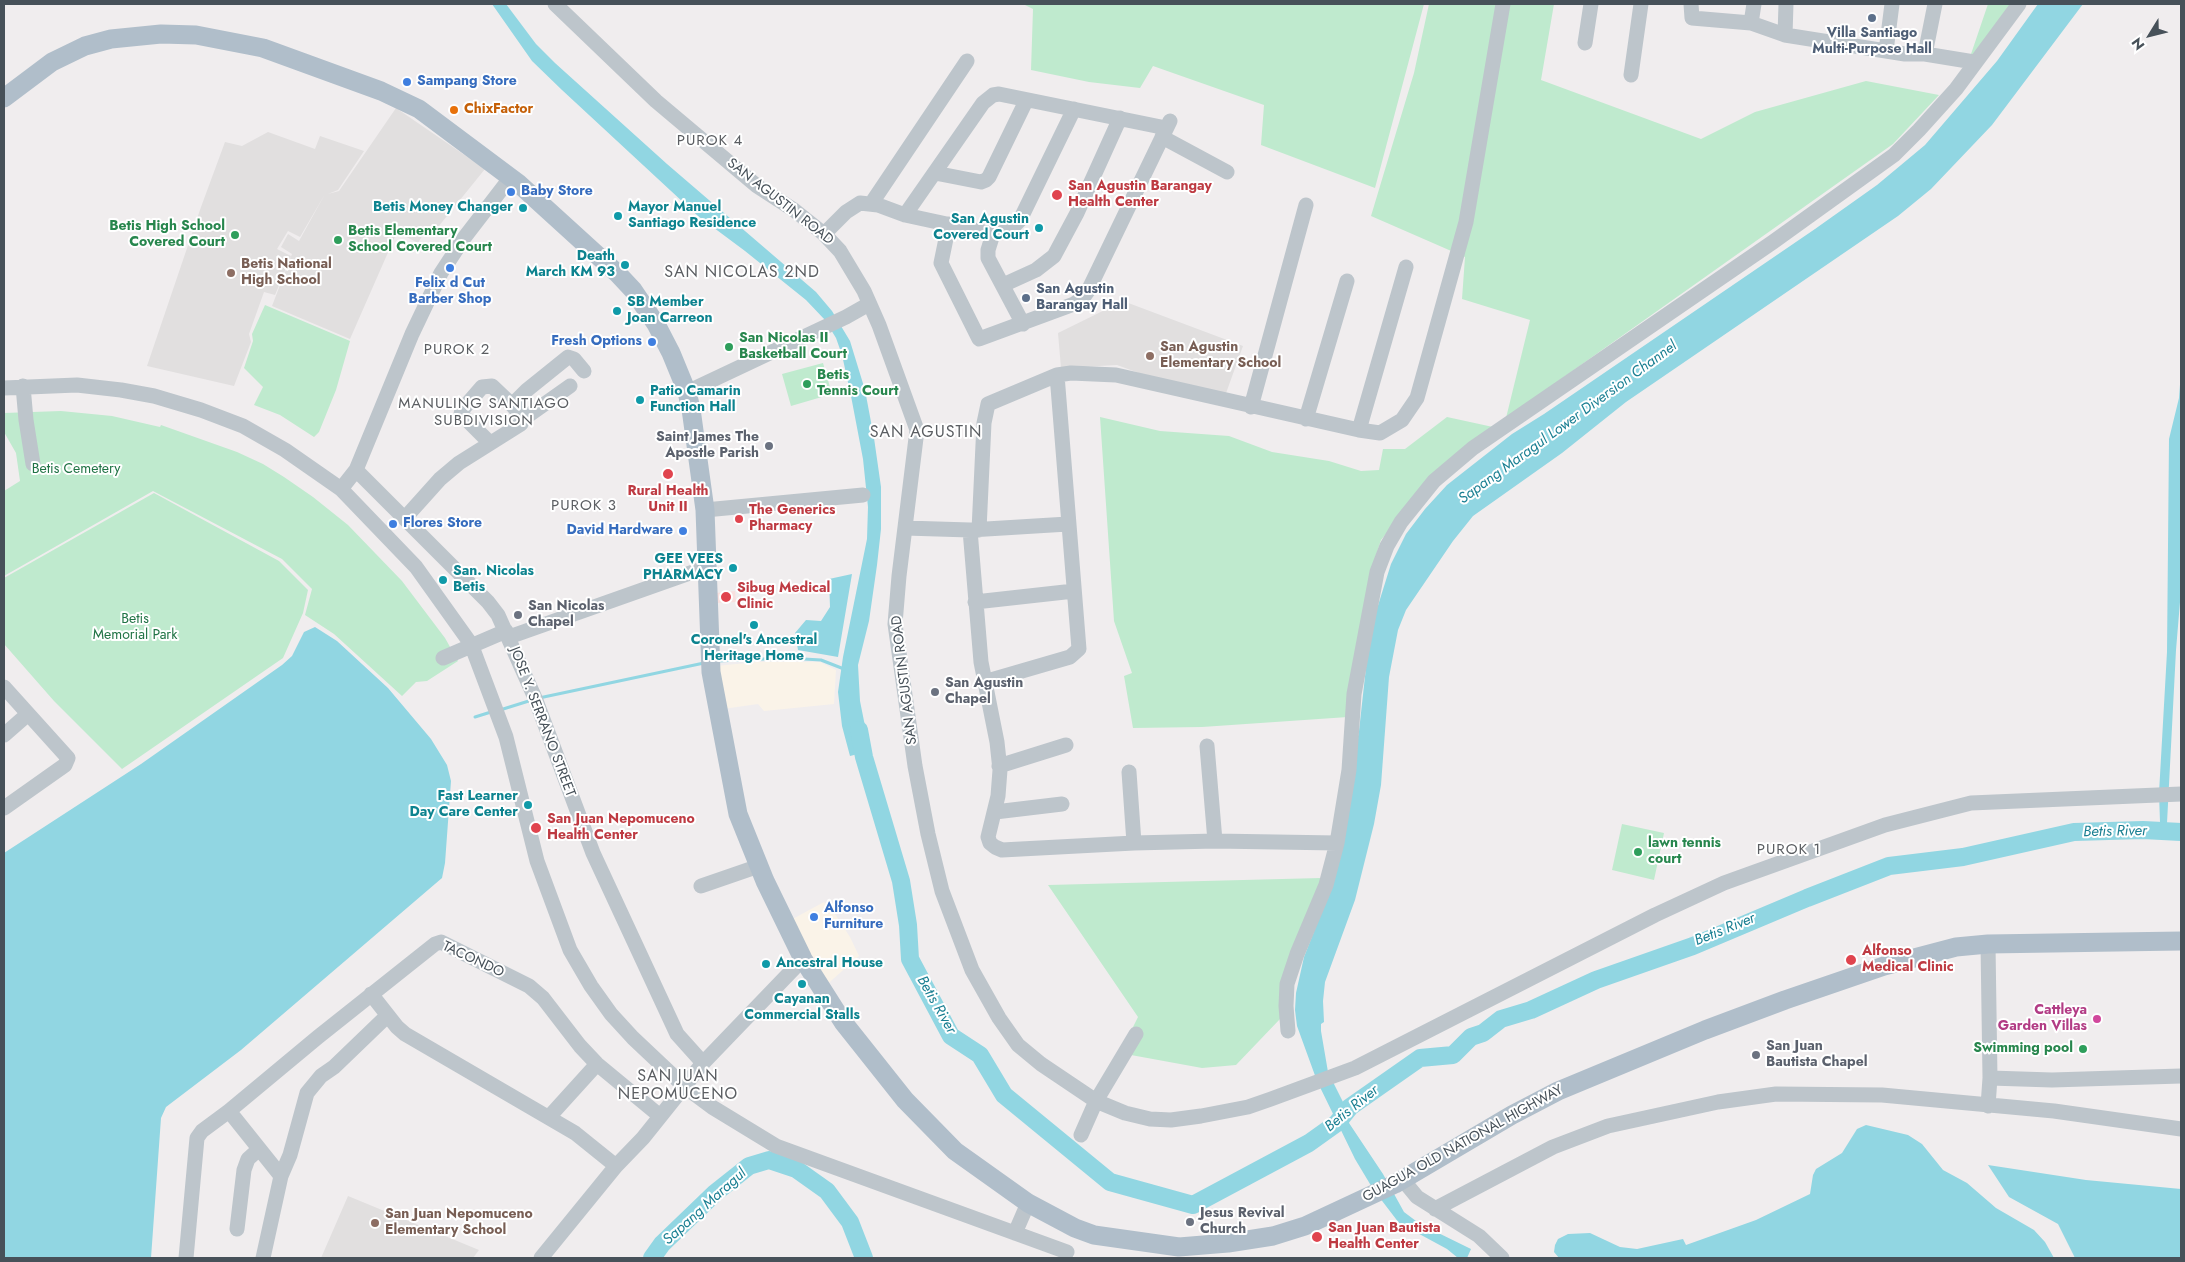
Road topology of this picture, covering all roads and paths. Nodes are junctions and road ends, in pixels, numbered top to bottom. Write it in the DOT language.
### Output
graph roads {
  1 [pos="555,4"];
  2 [pos="1502,4"];
  3 [pos="1591,4"];
  4 [pos="1641,4"];
  5 [pos="1691,4"];
  6 [pos="1754,4"];
  7 [pos="1786,4"];
  8 [pos="1892,4"];
  9 [pos="1934,4"];
  10 [pos="2019,4"];
  11 [pos="1751,23"];
  12 [pos="1785,35"];
  13 [pos="1585,43"];
  14 [pos="1886,51"];
  15 [pos="1925,54"];
  16 [pos="968,61"];
  17 [pos="1974,62"];
  18 [pos="1631,75"];
  19 [pos="4,98"];
  20 [pos="1026,101"];
  21 [pos="1074,109"];
  22 [pos="1120,118"];
  23 [pos="1166,129"];
  24 [pos="1227,172"];
  25 [pos="934,173"];
  26 [pos="511,177"];
  27 [pos="870,204"];
  28 [pos="1306,205"];
  29 [pos="905,215"];
  30 [pos="948,224"];
  31 [pos="824,234"];
  32 [pos="993,234"];
  33 [pos="1406,267"];
  34 [pos="1347,280"];
  35 [pos="1003,285"];
  36 [pos="869,304"];
  37 [pos="1023,324"];
  38 [pos="584,371"];
  39 [pos="1057,375"];
  40 [pos="23,386"];
  41 [pos="570,386"];
  42 [pos="4,388"];
  43 [pos="687,392"];
  44 [pos="512,405"];
  45 [pos="1251,407"];
  46 [pos="1306,419"];
  47 [pos="522,420"];
  48 [pos="1359,430"];
  49 [pos="490,443"];
  50 [pos="33,464"];
  51 [pos="356,470"];
  52 [pos="341,489"];
  53 [pos="863,495"];
  54 [pos="705,510"];
  55 [pos="405,518"];
  56 [pos="1068,524"];
  57 [pos="905,528"];
  58 [pos="975,530"];
  59 [pos="707,567"];
  60 [pos="1074,590"];
  61 [pos="975,602"];
  62 [pos="508,634"];
  63 [pos="471,644"];
  64 [pos="443,658"];
  65 [pos="984,682"];
  66 [pos="4,687"];
  67 [pos="28,714"];
  68 [pos="4,735"];
  69 [pos="1066,745"];
  70 [pos="1207,746"];
  71 [pos="1000,766"];
  72 [pos="1129,772"];
  73 [pos="2169,794"];
  74 [pos="1062,804"];
  75 [pos="4,808"];
  76 [pos="995,812"];
  77 [pos="1215,841"];
  78 [pos="1134,843"];
  79 [pos="1337,844"];
  80 [pos="759,866"];
  81 [pos="701,886"];
  82 [pos="2181,941"];
  83 [pos="1988,944"];
  84 [pos="803,959"];
  85 [pos="371,994"];
  86 [pos="387,1016"];
  87 [pos="1288,1031"];
  88 [pos="1136,1034"];
  89 [pos="597,1064"];
  90 [pos="702,1064"];
  91 [pos="2181,1076"];
  92 [pos="1990,1078"];
  93 [pos="686,1087"];
  94 [pos="1096,1101"];
  95 [pos="1988,1106"];
  96 [pos="229,1112"];
  97 [pos="660,1116"];
  98 [pos="549,1118"];
  99 [pos="2181,1129"];
  100 [pos="1081,1135"];
  101 [pos="258,1150"];
  102 [pos="616,1166"];
  103 [pos="281,1176"];
  104 [pos="1399,1182"];
  105 [pos="1028,1203"];
  106 [pos="1435,1209"];
  107 [pos="237,1230"];
  108 [pos="1015,1233"];
  109 [pos="1067,1252"];
  110 [pos="186,1258"];
  111 [pos="264,1258"];
  112 [pos="541,1258"];
  113 [pos="1502,1258"];
  1 -- 31 [label="street, SAN AGUSTIN ROAD"];
  2 -- 48 [label="street"];
  3 -- 13 [label="street"];
  4 -- 18 [label="street"];
  5 -- 11 [label="street"];
  6 -- 11 [label="street"];
  7 -- 12 [label="street"];
  8 -- 14 [label="street"];
  9 -- 15 [label="street"];
  10 -- 17 [label="street"];
  11 -- 12 [label="street"];
  12 -- 14 [label="street"];
  14 -- 15 [label="street"];
  15 -- 17 [label="street"];
  16 -- 27 [label="street"];
  17 -- 79 [label="street"];
  19 -- 26 [label="main road, GUAGUA OLD NATIONAL HIGHWAY"];
  20 -- 21 [label="street"];
  20 -- 25 [label="street"];
  20 -- 25 [label="street"];
  21 -- 22 [label="street"];
  21 -- 32 [label="street"];
  22 -- 23 [label="street"];
  22 -- 35 [label="street"];
  23 -- 24 [label="street"];
  23 -- 37 [label="street"];
  25 -- 29 [label="street"];
  26 -- 43 [label="main road, GUAGUA OLD NATIONAL HIGHWAY"];
  26 -- 51 [label="street"];
  27 -- 29 [label="street"];
  27 -- 31 [label="street"];
  28 -- 45 [label="street"];
  29 -- 30 [label="street"];
  30 -- 32 [label="street"];
  30 -- 37 [label="street"];
  31 -- 36 [label="street, SAN AGUSTIN ROAD"];
  32 -- 35 [label="street"];
  33 -- 48 [label="street"];
  34 -- 46 [label="street"];
  35 -- 37 [label="street"];
  36 -- 43 [label="street"];
  36 -- 57 [label="street, SAN AGUSTIN ROAD"];
  38 -- 44 [label="street"];
  39 -- 45 [label="street"];
  39 -- 56 [label="street"];
  39 -- 58 [label="street"];
  40 -- 42 [label="street"];
  40 -- 50 [label="street"];
  40 -- 52 [label="street"];
  41 -- 47 [label="street"];
  43 -- 54 [label="main road, GUAGUA OLD NATIONAL HIGHWAY"];
  44 -- 47 [label="street"];
  44 -- 49 [label="street"];
  45 -- 46 [label="street"];
  46 -- 48 [label="street"];
  47 -- 49 [label="street"];
  49 -- 55 [label="street"];
  51 -- 52 [label="street"];
  51 -- 55 [label="street, JOSE Y. SERRANO STREET"];
  52 -- 63 [label="street"];
  53 -- 54 [label="street"];
  54 -- 59 [label="main road, GUAGUA OLD NATIONAL HIGHWAY"];
  55 -- 62 [label="street, JOSE Y. SERRANO STREET"];
  56 -- 58 [label="street"];
  56 -- 60 [label="street"];
  57 -- 58 [label="street"];
  57 -- 94 [label="street, SAN AGUSTIN ROAD"];
  58 -- 61 [label="street"];
  59 -- 62 [label="street"];
  59 -- 80 [label="main road, GUAGUA OLD NATIONAL HIGHWAY"];
  60 -- 61 [label="street"];
  60 -- 65 [label="street"];
  61 -- 65 [label="street"];
  62 -- 63 [label="street"];
  62 -- 90 [label="street, JOSE Y. SERRANO STREET"];
  63 -- 64 [label="street"];
  63 -- 93 [label="street"];
  65 -- 71 [label="street"];
  66 -- 67 [label="street"];
  67 -- 68 [label="street"];
  67 -- 75 [label="street"];
  69 -- 71 [label="street"];
  70 -- 77 [label="street"];
  71 -- 76 [label="street"];
  72 -- 78 [label="street"];
  73 -- 94 [label="street, SAN AGUSTIN ROAD"];
  74 -- 76 [label="street"];
  76 -- 78 [label="street"];
  77 -- 78 [label="street"];
  77 -- 79 [label="street"];
  79 -- 87 [label="street"];
  80 -- 81 [label="street"];
  80 -- 84 [label="main road, GUAGUA OLD NATIONAL HIGHWAY"];
  82 -- 83 [label="main road, GUAGUA OLD NATIONAL HIGHWAY"];
  83 -- 92 [label="street"];
  83 -- 104 [label="main road, GUAGUA OLD NATIONAL HIGHWAY"];
  84 -- 90 [label="street"];
  84 -- 105 [label="main road, GUAGUA OLD NATIONAL HIGHWAY"];
  85 -- 86 [label="street"];
  85 -- 89 [label="street, TACONDO"];
  85 -- 96 [label="street"];
  86 -- 98 [label="street"];
  86 -- 103 [label="street"];
  88 -- 94 [label="street"];
  89 -- 97 [label="street, TACONDO"];
  89 -- 98 [label="street"];
  90 -- 93 [label="street"];
  91 -- 92 [label="street"];
  92 -- 95 [label="street"];
  93 -- 97 [label="street"];
  93 -- 108 [label="street"];
  94 -- 100 [label="street"];
  95 -- 99 [label="street"];
  95 -- 106 [label="street"];
  96 -- 101 [label="street"];
  96 -- 110 [label="street"];
  97 -- 102 [label="street"];
  98 -- 102 [label="street"];
  101 -- 103 [label="street"];
  101 -- 107 [label="street"];
  102 -- 112 [label="street"];
  103 -- 111 [label="street"];
  104 -- 105 [label="main road, GUAGUA OLD NATIONAL HIGHWAY"];
  104 -- 106 [label="street"];
  105 -- 108 [label="street"];
  106 -- 113 [label="street"];
  108 -- 109 [label="street"];
}
